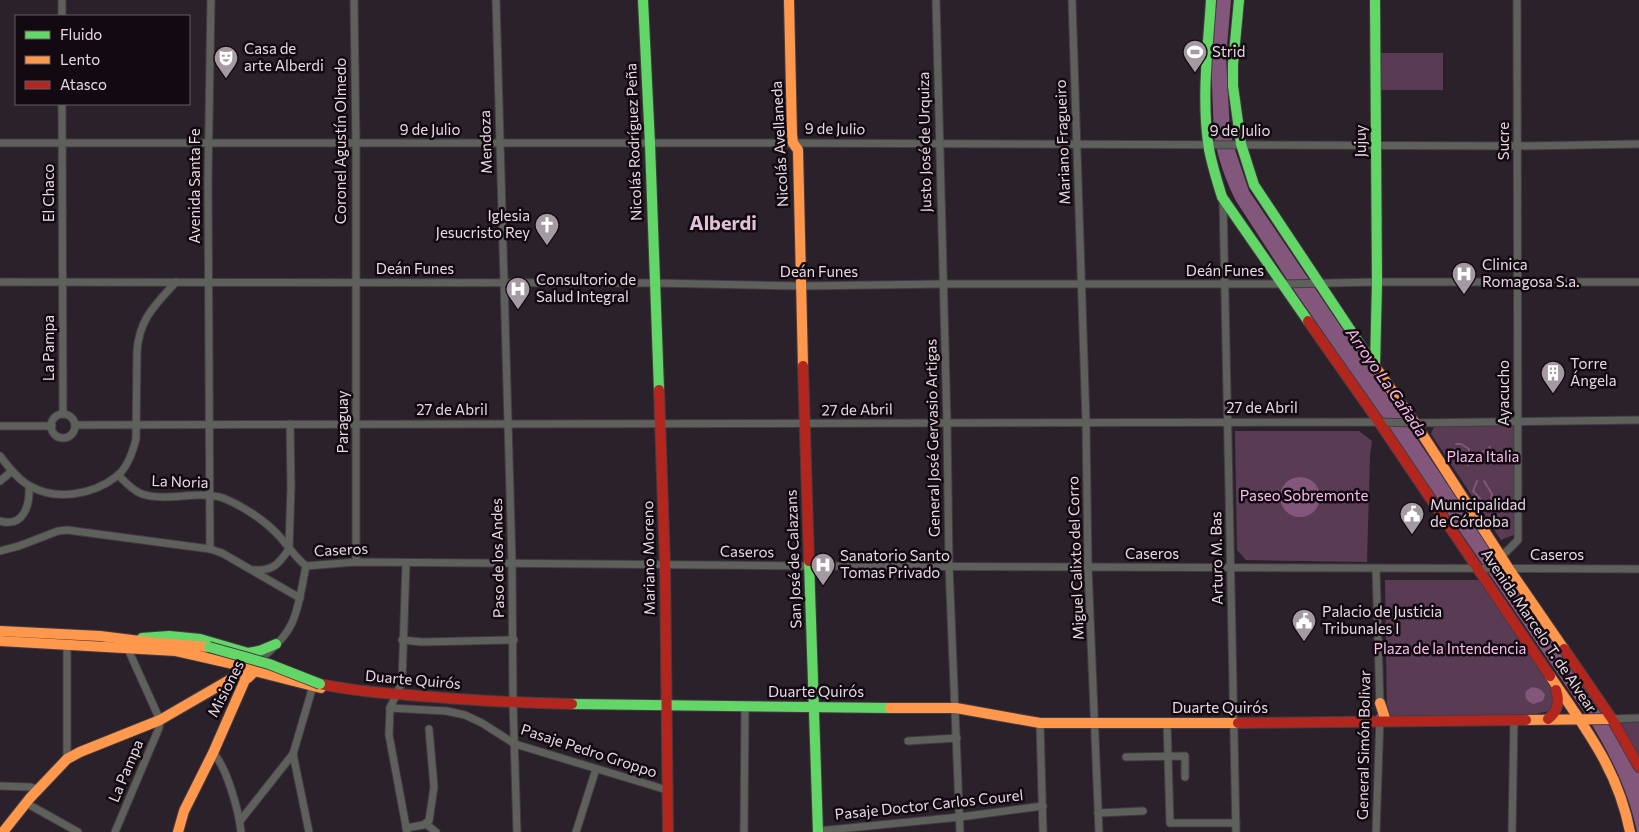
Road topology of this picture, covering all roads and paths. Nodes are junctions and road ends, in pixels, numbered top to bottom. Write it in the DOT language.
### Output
graph roads {
  1 [pos="62,0"];
  2 [pos="211,0"];
  3 [pos="354,0"];
  4 [pos="496,0"];
  5 [pos="643,0"];
  6 [pos="789,0"];
  7 [pos="936,0"];
  8 [pos="1072,0"];
  9 [pos="1211,0"];
  10 [pos="1239,0"];
  11 [pos="1375,0"];
  12 [pos="1517,0"];
  13 [pos="62,15"];
  14 [pos="62,105"];
  15 [pos="0,143"];
  16 [pos="62,143"];
  17 [pos="793,143"];
  18 [pos="208,144"];
  19 [pos="356,144"];
  20 [pos="499,144"];
  21 [pos="650,144"];
  22 [pos="939,144"];
  23 [pos="1077,144"];
  24 [pos="1208,144"];
  25 [pos="1241,144"];
  26 [pos="1639,144"];
  27 [pos="1376,145"];
  28 [pos="1518,146"];
  29 [pos="1222,197"];
  30 [pos="0,282"];
  31 [pos="63,282"];
  32 [pos="176,282"];
  33 [pos="210,282"];
  34 [pos="356,282"];
  35 [pos="1377,282"];
  36 [pos="1518,282"];
  37 [pos="1639,282"];
  38 [pos="504,283"];
  39 [pos="654,283"];
  40 [pos="942,284"];
  41 [pos="1082,284"];
  42 [pos="1224,284"];
  43 [pos="1282,284"];
  44 [pos="1319,284"];
  45 [pos="800,286"];
  46 [pos="1375,367"];
  47 [pos="63,414"];
  48 [pos="1639,420"];
  49 [pos="1518,421"];
  50 [pos="1086,422"];
  51 [pos="1228,422"];
  52 [pos="1379,422"];
  53 [pos="660,423"];
  54 [pos="947,423"];
  55 [pos="1415,423"];
  56 [pos="290,424"];
  57 [pos="357,424"];
  58 [pos="508,424"];
  59 [pos="805,424"];
  60 [pos="75,425"];
  61 [pos="137,425"];
  62 [pos="210,425"];
  63 [pos="0,426"];
  64 [pos="52,426"];
  65 [pos="0,456"];
  66 [pos="12,471"];
  67 [pos="118,475"];
  68 [pos="0,481"];
  69 [pos="29,486"];
  70 [pos="210,496"];
  71 [pos="0,521"];
  72 [pos="210,549"];
  73 [pos="289,550"];
  74 [pos="0,551"];
  75 [pos="1501,557"];
  76 [pos="356,562"];
  77 [pos="406,562"];
  78 [pos="512,563"];
  79 [pos="665,564"];
  80 [pos="306,566"];
  81 [pos="809,566"];
  82 [pos="949,566"];
  83 [pos="1088,567"];
  84 [pos="1231,568"];
  85 [pos="1376,569"];
  86 [pos="1479,569"];
  87 [pos="1509,569"];
  88 [pos="1639,569"];
  89 [pos="250,570"];
  90 [pos="300,598"];
  91 [pos="0,631"];
  92 [pos="0,640"];
  93 [pos="402,640"];
  94 [pos="514,640"];
  95 [pos="127,643"];
  96 [pos="67,644"];
  97 [pos="276,644"];
  98 [pos="237,650"];
  99 [pos="267,658"];
  100 [pos="219,661"];
  101 [pos="253,669"];
  102 [pos="240,682"];
  103 [pos="1554,683"];
  104 [pos="317,685"];
  105 [pos="350,690"];
  106 [pos="396,695"];
  107 [pos="513,703"];
  108 [pos="1380,703"];
  109 [pos="666,706"];
  110 [pos="814,706"];
  111 [pos="745,707"];
  112 [pos="390,708"];
  113 [pos="956,708"];
  114 [pos="1612,718"];
  115 [pos="1639,718"];
  116 [pos="1548,719"];
  117 [pos="1578,719"];
  118 [pos="160,720"];
  119 [pos="1514,720"];
  120 [pos="1383,722"];
  121 [pos="1040,723"];
  122 [pos="1095,723"];
  123 [pos="1167,723"];
  124 [pos="1234,723"];
  125 [pos="429,729"];
  126 [pos="957,738"];
  127 [pos="908,742"];
  128 [pos="515,744"];
  129 [pos="213,753"];
  130 [pos="293,754"];
  131 [pos="1169,756"];
  132 [pos="1126,757"];
  133 [pos="67,759"];
  134 [pos="1639,767"];
  135 [pos="596,769"];
  136 [pos="1185,777"];
  137 [pos="0,786"];
  138 [pos="38,789"];
  139 [pos="667,790"];
  140 [pos="26,803"];
  141 [pos="1042,806"];
  142 [pos="1143,811"];
  143 [pos="1098,813"];
  144 [pos="960,817"];
  145 [pos="240,821"];
  146 [pos="1236,823"];
  147 [pos="426,824"];
  148 [pos="407,830"];
  149 [pos="3,832"];
  150 [pos="78,832"];
  151 [pos="115,832"];
  152 [pos="178,832"];
  153 [pos="241,832"];
  154 [pos="309,832"];
  155 [pos="436,832"];
  156 [pos="517,832"];
  157 [pos="576,832"];
  158 [pos="668,832"];
  159 [pos="744,832"];
  160 [pos="818,832"];
  161 [pos="960,832"];
  162 [pos="1043,832"];
  163 [pos="1099,832"];
  164 [pos="1236,832"];
  165 [pos="1376,832"];
  166 [pos="1512,832"];
  167 [pos="1630,832"];
  1 -- 13 [label="street"];
  2 -- 18 [label="street, Avenida Santa Fe"];
  3 -- 19 [label="street, Coronel Agustín Olmedo"];
  4 -- 20 [label="street, Mendoza"];
  5 -- 21 [label="main road, Nicolás Rodríguez Peña"];
  6 -- 17 [label="main road, Nicolás Avellaneda"];
  7 -- 22 [label="street, Justo José de Urquiza"];
  8 -- 23 [label="street, Mariano Fragueiro"];
  9 -- 24 [label="main road, Avenida Marcelo T. de Alvear"];
  10 -- 25 [label="main road, Avenida Marcelo T. de Alvear"];
  11 -- 27 [label="main road, Jujuy"];
  12 -- 28 [label="street, Sucre"];
  14 -- 16 [label="street, El Chaco"];
  15 -- 16 [label="street, 9 de Julio"];
  16 -- 18 [label="street, 9 de Julio"];
  16 -- 31 [label="street, El Chaco"];
  17 -- 21 [label="street, 9 de Julio"];
  17 -- 22 [label="street, 9 de Julio"];
  17 -- 45 [label="main road, Nicolás Avellaneda"];
  18 -- 19 [label="street, 9 de Julio"];
  18 -- 33 [label="street, Avenida Santa Fe"];
  19 -- 20 [label="street, 9 de Julio"];
  19 -- 34 [label="street, Coronel Agustín Olmedo"];
  20 -- 21 [label="street, 9 de Julio"];
  20 -- 38 [label="street, Mendoza"];
  21 -- 39 [label="main road, Nicolás Rodríguez Peña"];
  22 -- 23 [label="street, 9 de Julio"];
  22 -- 40 [label="street, Justo José de Urquiza"];
  23 -- 24 [label="street, 9 de Julio"];
  23 -- 41 [label="street, Mariano Fragueiro"];
  24 -- 25 [label="street, 9 de Julio"];
  24 -- 29 [label="main road, Avenida Marcelo T. de Alvear"];
  25 -- 27 [label="street, 9 de Julio"];
  25 -- 44 [label="main road, Avenida Marcelo T. de Alvear"];
  26 -- 28 [label="street, 9 de Julio"];
  27 -- 28 [label="street, 9 de Julio"];
  27 -- 35 [label="main road, Jujuy"];
  28 -- 36 [label="street, Sucre"];
  29 -- 42 [label="street, Arturo M. Bas"];
  29 -- 43 [label="main road, Avenida Marcelo T. de Alvear"];
  30 -- 31 [label="street, Deán Funes"];
  31 -- 32 [label="street, Deán Funes"];
  31 -- 47 [label="street, La Pampa"];
  32 -- 33 [label="street, Deán Funes"];
  32 -- 61 [label="street"];
  33 -- 34 [label="street, Deán Funes"];
  33 -- 62 [label="street"];
  34 -- 38 [label="street, Deán Funes"];
  34 -- 57 [label="street, Paraguay"];
  35 -- 36 [label="street, Deán Funes"];
  35 -- 44 [label="street, Deán Funes"];
  35 -- 46 [label="main road, Jujuy"];
  36 -- 37 [label="street, Deán Funes"];
  36 -- 49 [label="street, Ayacucho"];
  38 -- 39 [label="street, Deán Funes"];
  38 -- 58 [label="street, Paso de los Andes"];
  39 -- 45 [label="street, Deán Funes"];
  39 -- 53 [label="main road, Mariano Moreno"];
  40 -- 41 [label="street, Deán Funes"];
  40 -- 45 [label="street, Deán Funes"];
  40 -- 54 [label="street, General José Gervasio Artigas"];
  41 -- 42 [label="street, Deán Funes"];
  41 -- 50 [label="street, Miguel Calixto del Corro"];
  42 -- 43 [label="street, Deán Funes"];
  42 -- 51 [label="street, Arturo M. Bas"];
  43 -- 44 [label="street, Deán Funes"];
  43 -- 52 [label="main road, Avenida Marcelo T. de Alvear"];
  44 -- 46 [label="main road, Avenida Marcelo T. de Alvear"];
  45 -- 59 [label="main road, San José de Calazans"];
  46 -- 55 [label="main road, Avenida Marcelo T. de Alvear"];
  47 -- 60 [label="street"];
  47 -- 64 [label="street"];
  48 -- 49 [label="street, 27 de Abril"];
  49 -- 55 [label="street, 27 de Abril"];
  49 -- 75 [label="street, Ayacucho"];
  50 -- 51 [label="street, 27 de Abril"];
  50 -- 54 [label="street, 27 de Abril"];
  50 -- 83 [label="street, Miguel Calixto del Corro"];
  51 -- 52 [label="street, 27 de Abril"];
  51 -- 84 [label="street, Arturo M. Bas"];
  52 -- 55 [label="street, 27 de Abril"];
  52 -- 86 [label="main road, Avenida Marcelo T. de Alvear"];
  53 -- 58 [label="street, 27 de Abril"];
  53 -- 59 [label="street, 27 de Abril"];
  53 -- 79 [label="main road, Mariano Moreno"];
  54 -- 59 [label="street, 27 de Abril"];
  54 -- 82 [label="street, General José Gervasio Artigas"];
  55 -- 75 [label="main road, Avenida Marcelo T. de Alvear"];
  56 -- 57 [label="street, 27 de Abril"];
  56 -- 62 [label="street, 27 de Abril"];
  56 -- 73 [label="street"];
  57 -- 58 [label="street, 27 de Abril"];
  57 -- 76 [label="street, Paraguay"];
  58 -- 78 [label="street, Paso de los Andes"];
  59 -- 81 [label="main road, San José de Calazans"];
  60 -- 61 [label="street, 27 de Abril"];
  60 -- 64 [label="street"];
  61 -- 62 [label="street, 27 de Abril"];
  61 -- 67 [label="street"];
  62 -- 70 [label="street"];
  63 -- 64 [label="street"];
  65 -- 66 [label="street"];
  66 -- 68 [label="street"];
  66 -- 69 [label="street"];
  67 -- 69 [label="street"];
  67 -- 70 [label="street, La Noria"];
  69 -- 71 [label="street"];
  70 -- 72 [label="street"];
  70 -- 73 [label="street, La Noria"];
  72 -- 74 [label="street"];
  72 -- 89 [label="street"];
  73 -- 80 [label="street, Caseros"];
  73 -- 89 [label="street"];
  75 -- 87 [label="main road, Avenida Marcelo T. de Alvear"];
  76 -- 77 [label="street, Caseros"];
  76 -- 80 [label="street, Caseros"];
  77 -- 78 [label="street, Caseros"];
  77 -- 93 [label="street"];
  78 -- 79 [label="street, Caseros"];
  78 -- 94 [label="street, Paso de los Andes"];
  79 -- 81 [label="street, Caseros"];
  79 -- 109 [label="main road, Mariano Moreno"];
  80 -- 90 [label="street, Misiones"];
  81 -- 82 [label="street, Caseros"];
  81 -- 110 [label="main road, San José de Calazans"];
  82 -- 83 [label="street, Caseros"];
  82 -- 113 [label="street, General José Gervasio Artigas"];
  83 -- 84 [label="street, Caseros"];
  83 -- 122 [label="street, Miguel Calixto del Corro"];
  84 -- 85 [label="street, Caseros"];
  84 -- 124 [label="street, Arturo M. Bas"];
  85 -- 86 [label="street, Caseros"];
  85 -- 108 [label="street, General Simón Bolivar"];
  86 -- 87 [label="street, Caseros"];
  86 -- 103 [label="main road, Avenida Marcelo T. de Alvear"];
  87 -- 88 [label="street, Caseros"];
  87 -- 114 [label="main road, Avenida Marcelo T. de Alvear"];
  89 -- 90 [label="street"];
  90 -- 97 [label="street, Misiones"];
  91 -- 95 [label="main road, Duarte Quirós"];
  92 -- 96 [label="main road, Duarte Quirós"];
  93 -- 94 [label="street"];
  93 -- 106 [label="street"];
  94 -- 107 [label="street, Paso de los Andes"];
  95 -- 96 [label="main road, Duarte Quirós"];
  95 -- 98 [label="main road"];
  95 -- 100 [label="main road, Duarte Quirós"];
  95 -- 104 [label="main road, Duarte Quirós, bridge"];
  95 -- 118 [label="street"];
  96 -- 133 [label="street"];
  97 -- 98 [label="main road"];
  97 -- 99 [label="street, Misiones"];
  98 -- 101 [label="main road"];
  99 -- 101 [label="main road"];
  99 -- 105 [label="main road"];
  100 -- 101 [label="main road, Duarte Quirós"];
  100 -- 102 [label="main road"];
  101 -- 102 [label="main road, Misiones"];
  101 -- 104 [label="main road, Duarte Quirós"];
  102 -- 118 [label="main road"];
  102 -- 129 [label="main road, Misiones"];
  103 -- 116 [label="main road"];
  103 -- 117 [label="main road, Avenida Marcelo T. de Alvear"];
  104 -- 105 [label="main road, Duarte Quirós"];
  104 -- 130 [label="street"];
  105 -- 106 [label="main road, Duarte Quirós"];
  106 -- 107 [label="main road, Duarte Quirós"];
  106 -- 112 [label="street"];
  107 -- 109 [label="main road, Duarte Quirós"];
  107 -- 128 [label="street, Paso de los Andes"];
  108 -- 120 [label="main road"];
  109 -- 111 [label="main road, Duarte Quirós"];
  109 -- 139 [label="main road, Mariano Moreno"];
  110 -- 111 [label="main road, Duarte Quirós"];
  110 -- 113 [label="main road, Duarte Quirós"];
  110 -- 160 [label="main road, San José de Calazans"];
  111 -- 159 [label="street"];
  112 -- 128 [label="street, Pasaje Pedro Groppo"];
  112 -- 148 [label="street"];
  113 -- 121 [label="main road, Duarte Quirós"];
  113 -- 126 [label="street, General José Gervasio Artigas"];
  114 -- 115 [label="street, Duarte Quirós"];
  114 -- 117 [label="main road, Duarte Quirós"];
  114 -- 134 [label="main road, Avenida Marcelo T. de Alvear"];
  116 -- 117 [label="main road, Duarte Quirós"];
  116 -- 119 [label="main road, Duarte Quirós"];
  117 -- 167 [label="main road, Avenida Marcelo T. de Alvear"];
  118 -- 133 [label="main road"];
  118 -- 151 [label="street, La Pampa"];
  119 -- 120 [label="main road, Duarte Quirós"];
  119 -- 166 [label="street"];
  120 -- 124 [label="main road, Duarte Quirós"];
  120 -- 165 [label="street, General Simón Bolivar"];
  121 -- 122 [label="main road, Duarte Quirós"];
  121 -- 141 [label="street"];
  122 -- 123 [label="main road, Duarte Quirós"];
  122 -- 143 [label="street, Miguel Calixto del Corro"];
  123 -- 124 [label="main road, Duarte Quirós"];
  123 -- 131 [label="street"];
  124 -- 146 [label="street, Arturo M. Bas"];
  125 -- 147 [label="street"];
  126 -- 127 [label="street"];
  126 -- 144 [label="street, General José Gervasio Artigas"];
  128 -- 135 [label="street, Pasaje Pedro Groppo"];
  128 -- 156 [label="street, Paso de los Andes"];
  129 -- 145 [label="street"];
  129 -- 152 [label="main road, Misiones"];
  130 -- 145 [label="street"];
  130 -- 154 [label="street"];
  131 -- 132 [label="street"];
  131 -- 136 [label="street"];
  131 -- 146 [label="street"];
  133 -- 138 [label="main road"];
  135 -- 139 [label="street, Pasaje Pedro Groppo"];
  135 -- 157 [label="street"];
  137 -- 138 [label="street"];
  138 -- 140 [label="main road"];
  139 -- 158 [label="main road, Mariano Moreno"];
  140 -- 149 [label="main road"];
  140 -- 150 [label="street"];
  141 -- 144 [label="street, Pasaje Doctor Carlos Courel"];
  141 -- 162 [label="street"];
  142 -- 143 [label="street"];
  143 -- 163 [label="street, Miguel Calixto del Corro"];
  144 -- 160 [label="street, Pasaje Doctor Carlos Courel"];
  144 -- 161 [label="street, General José Gervasio Artigas"];
  145 -- 153 [label="street"];
  146 -- 164 [label="street, Arturo M. Bas"];
  147 -- 148 [label="street"];
  147 -- 155 [label="street"];
}
